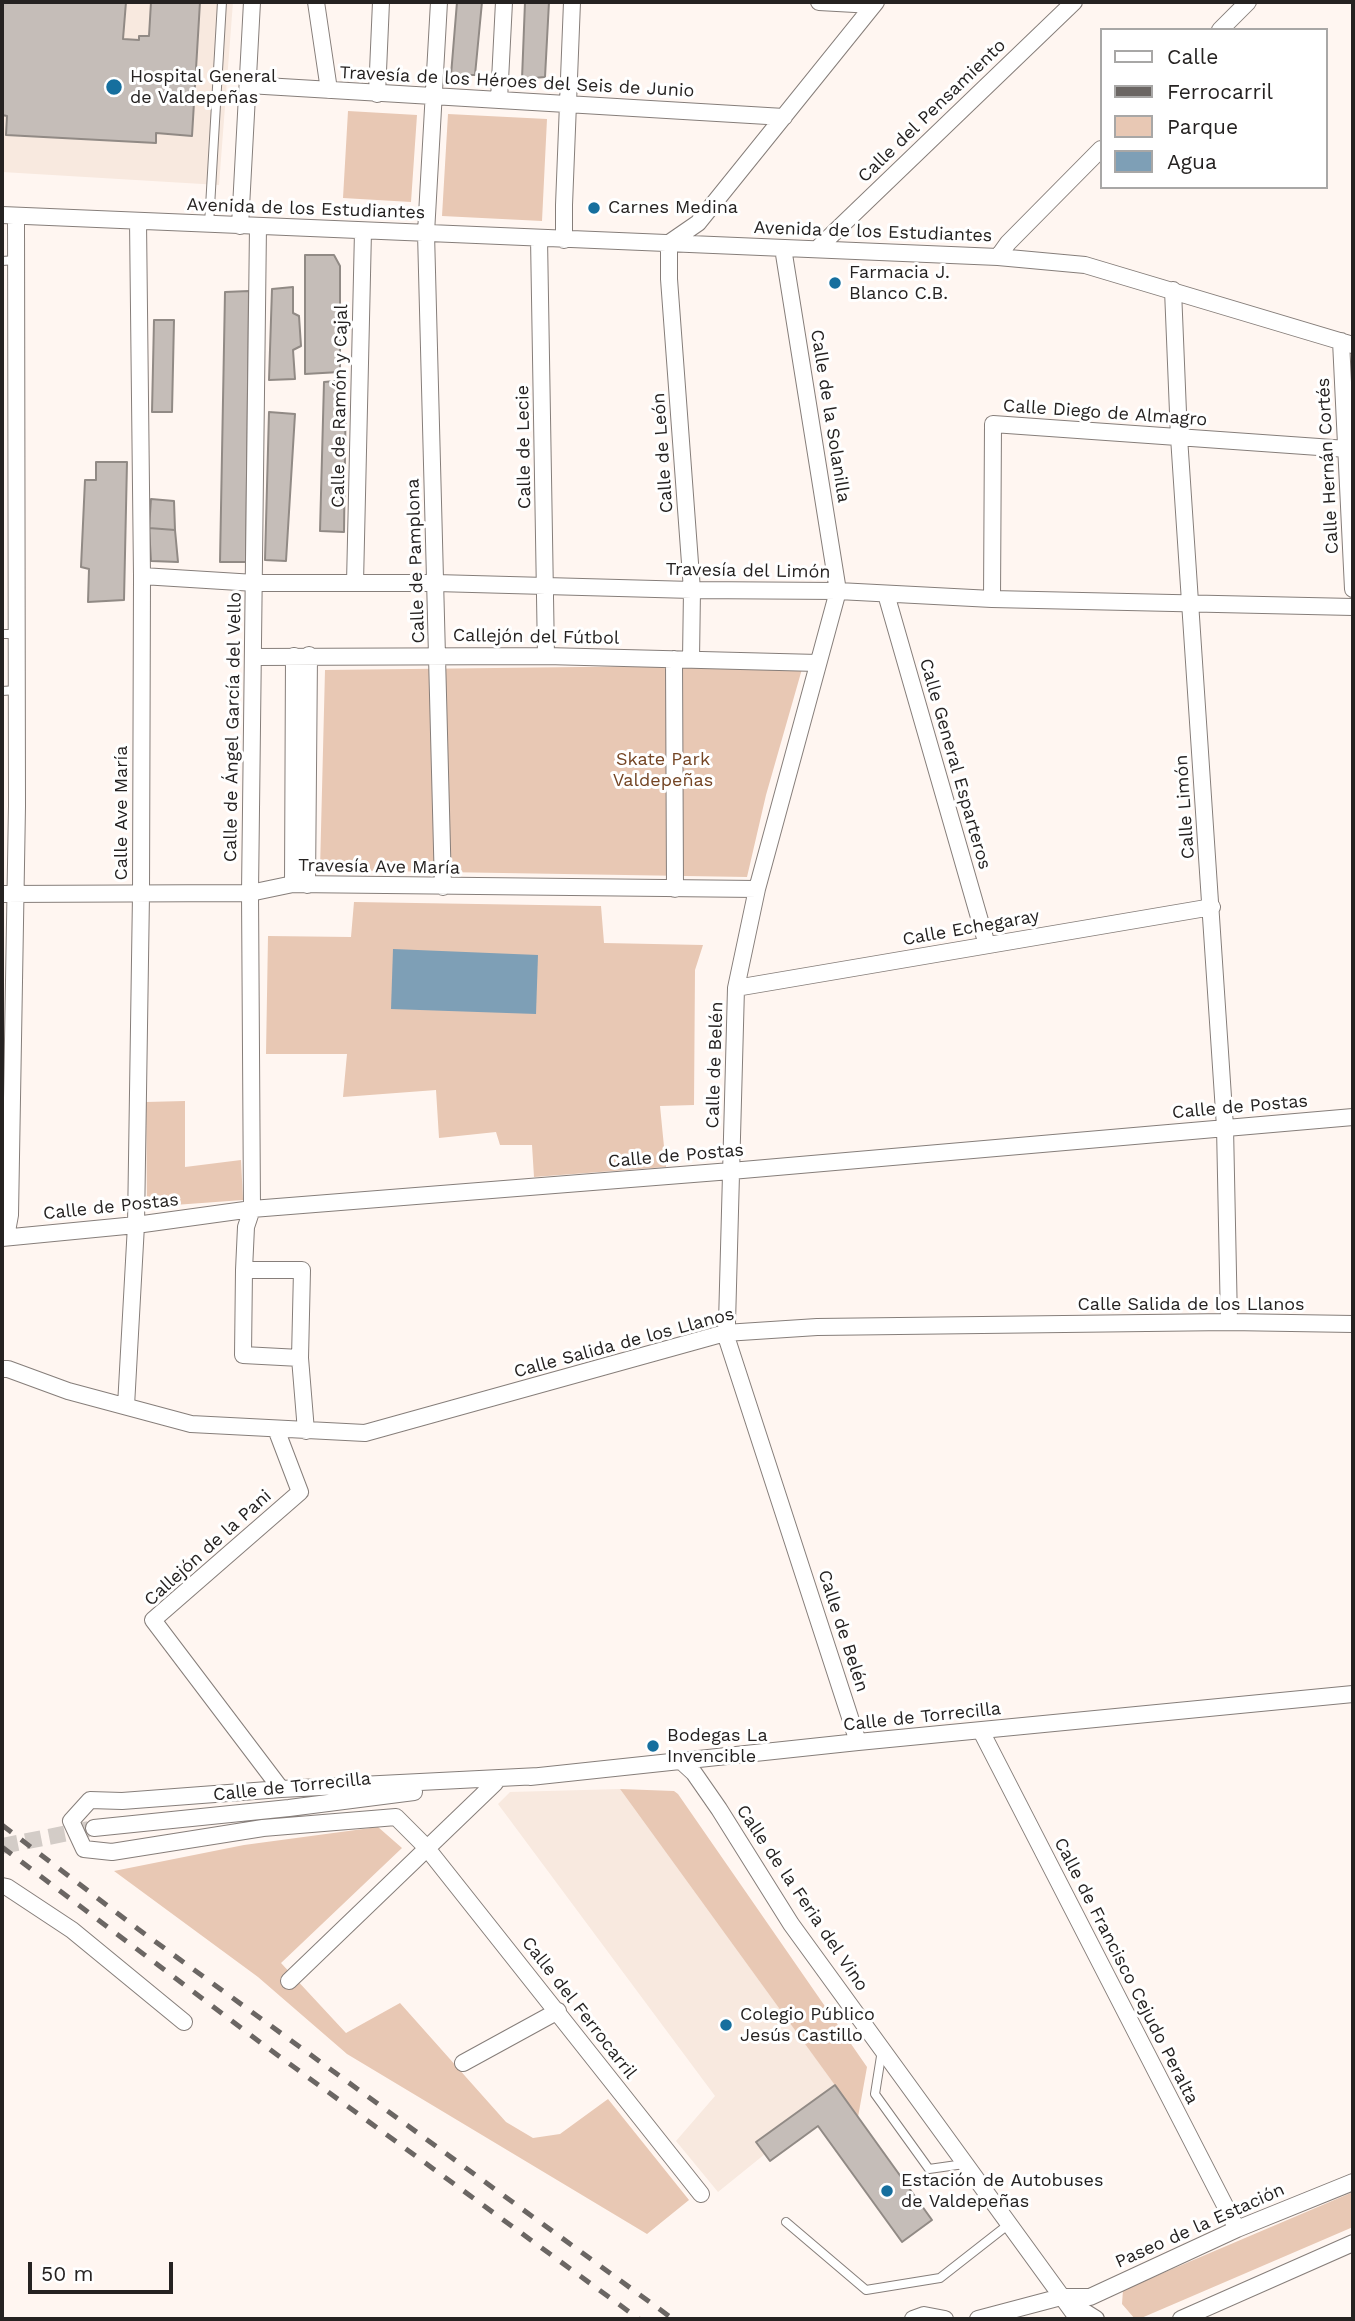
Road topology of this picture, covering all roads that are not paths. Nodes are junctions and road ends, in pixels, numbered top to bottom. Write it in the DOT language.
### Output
graph roads {
  1 [pos="222,2"];
  2 [pos="252,2"];
  3 [pos="317,2"];
  4 [pos="380,2"];
  5 [pos="439,2"];
  6 [pos="504,2"];
  7 [pos="572,2"];
  8 [pos="819,2"];
  9 [pos="1074,2"];
  10 [pos="1248,2"];
  11 [pos="875,3"];
  12 [pos="1222,28"];
  13 [pos="248,85"];
  14 [pos="329,90"];
  15 [pos="377,94"];
  16 [pos="434,97"];
  17 [pos="499,100"];
  18 [pos="569,103"];
  19 [pos="784,117"];
  20 [pos="1100,150"];
  21 [pos="9,216"];
  22 [pos="138,221"];
  23 [pos="209,224"];
  24 [pos="240,226"];
  25 [pos="258,226"];
  26 [pos="363,230"];
  27 [pos="426,233"];
  28 [pos="539,238"];
  29 [pos="564,240"];
  30 [pos="669,243"];
  31 [pos="783,248"];
  32 [pos="817,249"];
  33 [pos="998,257"];
  34 [pos="9,261"];
  35 [pos="1173,290"];
  36 [pos="1347,343"];
  37 [pos="1179,437"];
  38 [pos="1347,449"];
  39 [pos="142,576"];
  40 [pos="255,583"];
  41 [pos="355,583"];
  42 [pos="436,583"];
  43 [pos="546,587"];
  44 [pos="1353,589"];
  45 [pos="692,590"];
  46 [pos="838,591"];
  47 [pos="886,594"];
  48 [pos="992,599"];
  49 [pos="1189,604"];
  50 [pos="1353,607"];
  51 [pos="9,634"];
  52 [pos="301,655"];
  53 [pos="438,655"];
  54 [pos="546,656"];
  55 [pos="253,657"];
  56 [pos="674,659"];
  57 [pos="691,659"];
  58 [pos="818,663"];
  59 [pos="9,691"];
  60 [pos="300,885"];
  61 [pos="443,887"];
  62 [pos="675,889"];
  63 [pos="757,889"];
  64 [pos="250,893"];
  65 [pos="9,894"];
  66 [pos="141,894"];
  67 [pos="1212,907"];
  68 [pos="987,945"];
  69 [pos="736,988"];
  70 [pos="1353,1117"];
  71 [pos="1226,1127"];
  72 [pos="731,1171"];
  73 [pos="252,1209"];
  74 [pos="136,1225"];
  75 [pos="4,1238"];
  76 [pos="244,1270"];
  77 [pos="1229,1322"];
  78 [pos="1353,1324"];
  79 [pos="725,1333"];
  80 [pos="300,1358"];
  81 [pos="2,1369"];
  82 [pos="126,1406"];
  83 [pos="276,1430"];
  84 [pos="306,1432"];
  85 [pos="1353,1694"];
  86 [pos="981,1731"];
  87 [pos="858,1742"];
  88 [pos="681,1761"];
  89 [pos="539,1776"];
  90 [pos="495,1783"];
  91 [pos="281,1789"];
  92 [pos="94,1828"];
  93 [pos="426,1847"];
  94 [pos="2,1886"];
  95 [pos="289,1981"];
  96 [pos="558,2011"];
  97 [pos="184,2022"];
  98 [pos="882,2050"];
  99 [pos="463,2063"];
  100 [pos="964,2164"];
  101 [pos="1353,2182"];
  102 [pos="701,2194"];
  103 [pos="786,2222"];
  104 [pos="1009,2224"];
  105 [pos="1237,2228"];
  106 [pos="1353,2243"];
  107 [pos="1061,2297"];
  108 [pos="913,2319"];
  109 [pos="944,2319"];
  110 [pos="978,2319"];
  111 [pos="1078,2319"];
  112 [pos="1096,2319"];
  113 [pos="1181,2319"];
  1 -- 23 [label="lane"];
  2 -- 13 [label="street"];
  3 -- 14 [label="street"];
  4 -- 15 [label="street"];
  5 -- 16 [label="street, Calle de Pamplona"];
  6 -- 17 [label="street"];
  7 -- 18 [label="street"];
  8 -- 11 [label="street"];
  9 -- 32 [label="street, Calle del Pensamiento"];
  10 -- 12 [label="street"];
  11 -- 19 [label="street"];
  13 -- 14 [label="street, Travesía de los Héroes del Seis de Junio"];
  13 -- 24 [label="street"];
  14 -- 15 [label="street, Travesía de los Héroes del Seis de Junio"];
  15 -- 16 [label="street, Travesía de los Héroes del Seis de Junio"];
  16 -- 17 [label="street, Travesía de los Héroes del Seis de Junio"];
  16 -- 27 [label="street, Calle de Pamplona"];
  17 -- 18 [label="street, Travesía de los Héroes del Seis de Junio"];
  18 -- 19 [label="street, Travesía de los Héroes del Seis de Junio"];
  18 -- 29 [label="street"];
  19 -- 30 [label="street"];
  20 -- 33 [label="street"];
  21 -- 22 [label="street, Avenida de los Estudiantes"];
  21 -- 34 [label="street"];
  22 -- 23 [label="street, Avenida de los Estudiantes"];
  22 -- 39 [label="street, Calle Ave María"];
  23 -- 24 [label="street, Avenida de los Estudiantes"];
  24 -- 25 [label="street, Avenida de los Estudiantes"];
  25 -- 26 [label="street, Avenida de los Estudiantes"];
  25 -- 40 [label="street, Calle de Ángel García del Vello"];
  26 -- 27 [label="street, Avenida de los Estudiantes"];
  26 -- 41 [label="street, Calle de Ramón y Cajal"];
  27 -- 28 [label="street, Avenida de los Estudiantes"];
  27 -- 42 [label="street, Calle de Pamplona"];
  28 -- 29 [label="street, Avenida de los Estudiantes"];
  28 -- 43 [label="street, Calle de Lecie"];
  29 -- 30 [label="street, Avenida de los Estudiantes"];
  30 -- 31 [label="street, Avenida de los Estudiantes"];
  30 -- 45 [label="street, Calle de León"];
  31 -- 32 [label="street, Avenida de los Estudiantes"];
  31 -- 46 [label="street, Calle de la Solanilla"];
  32 -- 33 [label="street, Avenida de los Estudiantes"];
  33 -- 35 [label="street, Avenida de los Estudiantes"];
  34 -- 51 [label="street"];
  35 -- 36 [label="street, Avenida de los Estudiantes"];
  35 -- 37 [label="street, Calle Limón"];
  36 -- 38 [label="street, Calle Hernán Cortés"];
  37 -- 38 [label="street, Calle Diego de Almagro"];
  37 -- 48 [label="street, Calle Diego de Almagro"];
  37 -- 49 [label="street, Calle Limón"];
  38 -- 44 [label="street, Calle Hernán Cortés"];
  39 -- 40 [label="street, Travesía del Limón"];
  39 -- 66 [label="street, Calle Ave María"];
  40 -- 41 [label="street, Travesía del Limón"];
  40 -- 55 [label="street, Calle de Ángel García del Vello"];
  41 -- 42 [label="street, Travesía del Limón"];
  42 -- 43 [label="street, Travesía del Limón"];
  42 -- 53 [label="street, Calle de Pamplona"];
  43 -- 45 [label="street, Travesía del Limón"];
  43 -- 54 [label="street, Calle de Lecie"];
  45 -- 46 [label="street, Travesía del Limón"];
  45 -- 57 [label="street, Calle de León"];
  46 -- 47 [label="street, Travesía del Limón"];
  46 -- 58 [label="street, Calle de Belén"];
  47 -- 48 [label="street, Travesía del Limón"];
  47 -- 68 [label="street, Calle General Esparteros"];
  48 -- 49 [label="street, Travesía del Limón"];
  49 -- 50 [label="street, Travesía del Limón"];
  49 -- 67 [label="street, Calle Limón"];
  51 -- 59 [label="street"];
  52 -- 53 [label="street, Callejón del Fútbol"];
  52 -- 55 [label="street, Callejón del Fútbol"];
  52 -- 60 [label="street"];
  53 -- 54 [label="street, Callejón del Fútbol"];
  53 -- 61 [label="street, Calle de Pamplona"];
  54 -- 56 [label="street, Callejón del Fútbol"];
  55 -- 64 [label="street, Calle de Ángel García del Vello"];
  56 -- 57 [label="street, Callejón del Fútbol"];
  56 -- 62 [label="street"];
  57 -- 58 [label="street, Callejón del Fútbol"];
  58 -- 63 [label="street, Calle de Belén"];
  59 -- 65 [label="street"];
  60 -- 61 [label="street, Travesía Ave María"];
  60 -- 64 [label="street, Travesía Ave María"];
  61 -- 62 [label="street, Travesía Ave María"];
  62 -- 63 [label="street, Travesía Ave María"];
  63 -- 69 [label="street, Calle de Belén"];
  64 -- 66 [label="street, Travesía Ave María"];
  64 -- 73 [label="street, Calle de Ángel García del Vello"];
  65 -- 66 [label="street, Travesía Ave María"];
  65 -- 75 [label="street"];
  66 -- 74 [label="street, Calle Ave María"];
  67 -- 68 [label="street, Calle Echegaray"];
  67 -- 71 [label="street, Calle Limón"];
  68 -- 69 [label="street, Calle Echegaray"];
  69 -- 72 [label="street, Calle de Belén"];
  70 -- 71 [label="street, Calle de Postas"];
  71 -- 72 [label="street, Calle de Postas"];
  71 -- 77 [label="street, Calle Limón"];
  72 -- 73 [label="street, Calle de Postas"];
  72 -- 79 [label="street, Calle de Belén"];
  73 -- 74 [label="street, Calle de Postas"];
  73 -- 76 [label="street, Calle de Ángel García del Vello"];
  74 -- 75 [label="street, Calle de Postas"];
  74 -- 82 [label="street, Calle Ave María"];
  76 -- 80 [label="street, Calle de Ángel García del Vello"];
  76 -- 80 [label="street"];
  77 -- 78 [label="street, Calle Salida de los Llanos"];
  77 -- 79 [label="street, Calle Salida de los Llanos"];
  79 -- 84 [label="street, Calle Salida de los Llanos"];
  79 -- 87 [label="street, Calle de Belén"];
  80 -- 84 [label="street"];
  81 -- 82 [label="street, Calle Salida de los Llanos"];
  82 -- 83 [label="street, Calle Salida de los Llanos"];
  83 -- 84 [label="street, Calle Salida de los Llanos"];
  83 -- 91 [label="street, Callejón de la Pani"];
  85 -- 86 [label="street, Calle de Torrecilla"];
  86 -- 87 [label="street, Calle de Torrecilla"];
  86 -- 105 [label="street, Calle de Francisco Cejudo Peralta"];
  87 -- 88 [label="street, Calle de Torrecilla"];
  88 -- 89 [label="street, Calle de Torrecilla"];
  88 -- 98 [label="street, Calle de la Feria del Vino"];
  89 -- 90 [label="street, Calle de Torrecilla"];
  89 -- 91 [label="street"];
  90 -- 92 [label="street, Calle de Torrecilla"];
  90 -- 93 [label="street"];
  91 -- 93 [label="street, Calle del Ferrocarril"];
  93 -- 95 [label="street"];
  93 -- 96 [label="street, Calle del Ferrocarril"];
  94 -- 97 [label="street"];
  96 -- 99 [label="street"];
  96 -- 102 [label="street, Calle del Ferrocarril"];
  98 -- 100 [label="street, Calle de la Feria del Vino"];
  98 -- 100 [label="lane"];
  100 -- 104 [label="street, Calle de la Feria del Vino"];
  101 -- 105 [label="street, Paseo de la Estación"];
  103 -- 104 [label="lane"];
  104 -- 107 [label="street, Calle de la Feria del Vino"];
  105 -- 107 [label="street, Paseo de la Estación"];
  106 -- 113 [label="street"];
  107 -- 110 [label="street, Paseo de la Estación"];
  107 -- 111 [label="street, Calle de la Feria del Vino"];
  107 -- 112 [label="street"];
  108 -- 109 [label="street"];
}
